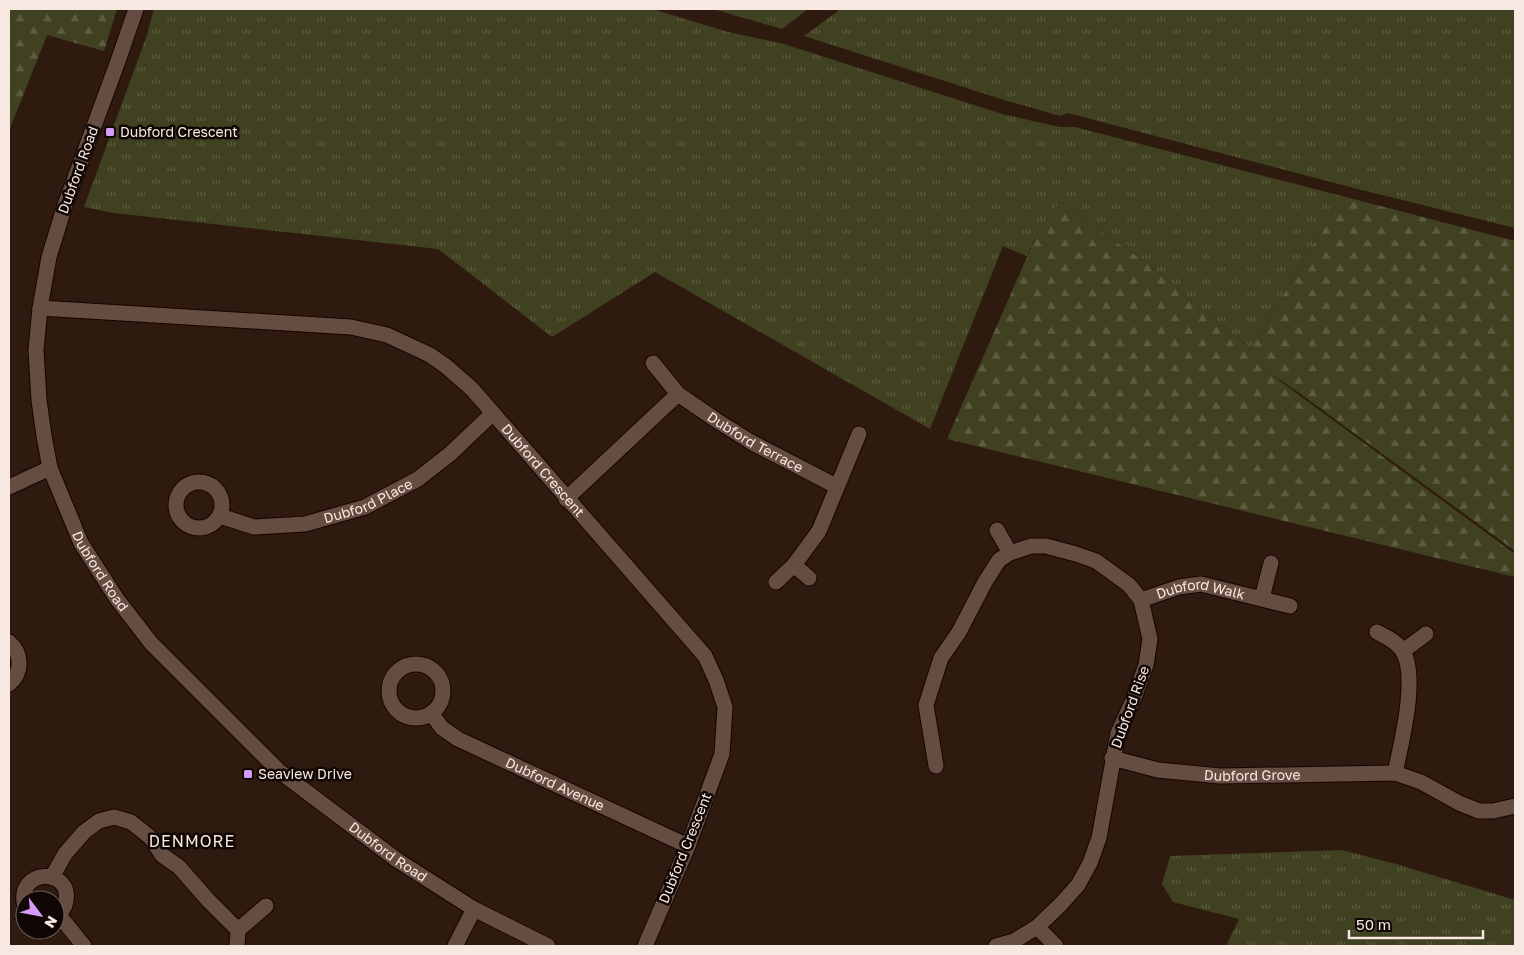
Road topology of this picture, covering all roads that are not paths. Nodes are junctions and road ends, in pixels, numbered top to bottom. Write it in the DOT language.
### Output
graph roads {
  1 [pos="136,9"];
  2 [pos="40,308"];
  3 [pos="653,363"];
  4 [pos="678,394"];
  5 [pos="492,414"];
  6 [pos="859,434"];
  7 [pos="50,468"];
  8 [pos="836,486"];
  9 [pos="9,487"];
  10 [pos="566,499"];
  11 [pos="220,516"];
  12 [pos="997,530"];
  13 [pos="1010,553"];
  14 [pos="1270,564"];
  15 [pos="794,566"];
  16 [pos="809,578"];
  17 [pos="776,582"];
  18 [pos="1262,598"];
  19 [pos="1141,600"];
  20 [pos="1290,606"];
  21 [pos="1377,632"];
  22 [pos="1426,634"];
  23 [pos="9,642"];
  24 [pos="1403,652"];
  25 [pos="9,684"];
  26 [pos="431,712"];
  27 [pos="1112,758"];
  28 [pos="936,766"];
  29 [pos="1396,773"];
  30 [pos="1515,806"];
  31 [pos="688,846"];
  32 [pos="52,877"];
  33 [pos="26,890"];
  34 [pos="65,890"];
  35 [pos="65,891"];
  36 [pos="65,904"];
  37 [pos="266,906"];
  38 [pos="474,910"];
  39 [pos="65,924"];
  40 [pos="1037,927"];
  41 [pos="238,930"];
  42 [pos="84,946"];
  43 [pos="237,946"];
  44 [pos="454,946"];
  45 [pos="548,946"];
  46 [pos="645,946"];
  47 [pos="996,946"];
  48 [pos="1056,946"];
  1 -- 2 [label="street, Dubford Road"];
  2 -- 5 [label="street, Dubford Crescent"];
  2 -- 7 [label="street, Dubford Road"];
  3 -- 4 [label="street, Dubford Terrace"];
  4 -- 8 [label="street, Dubford Terrace"];
  4 -- 10 [label="street"];
  5 -- 10 [label="street, Dubford Crescent"];
  5 -- 11 [label="street, Dubford Place"];
  6 -- 8 [label="street"];
  7 -- 9 [label="street"];
  7 -- 38 [label="street, Dubford Road"];
  8 -- 15 [label="street"];
  10 -- 31 [label="street, Dubford Crescent"];
  12 -- 13 [label="street"];
  13 -- 19 [label="street, Dubford Rise"];
  13 -- 28 [label="street, Dubford Rise"];
  14 -- 18 [label="street, Dubford Walk"];
  15 -- 16 [label="street"];
  15 -- 17 [label="street"];
  18 -- 19 [label="street, Dubford Walk"];
  18 -- 20 [label="street, Dubford Walk"];
  19 -- 27 [label="street, Dubford Rise"];
  21 -- 24 [label="street"];
  22 -- 24 [label="street"];
  23 -- 25 [label="street"];
  24 -- 29 [label="street"];
  26 -- 31 [label="street, Dubford Avenue"];
  27 -- 29 [label="street, Dubford Grove"];
  27 -- 40 [label="street, Dubford Rise"];
  29 -- 30 [label="street, Dubford Grove"];
  31 -- 46 [label="street, Dubford Crescent"];
  32 -- 33 [label="street"];
  32 -- 34 [label="street"];
  32 -- 41 [label="street"];
  35 -- 36 [label="street"];
  37 -- 41 [label="street"];
  38 -- 44 [label="street"];
  38 -- 45 [label="street, Dubford Road"];
  39 -- 42 [label="street"];
  40 -- 47 [label="street, Dubford Rise"];
  40 -- 48 [label="street"];
  41 -- 43 [label="street"];
}
